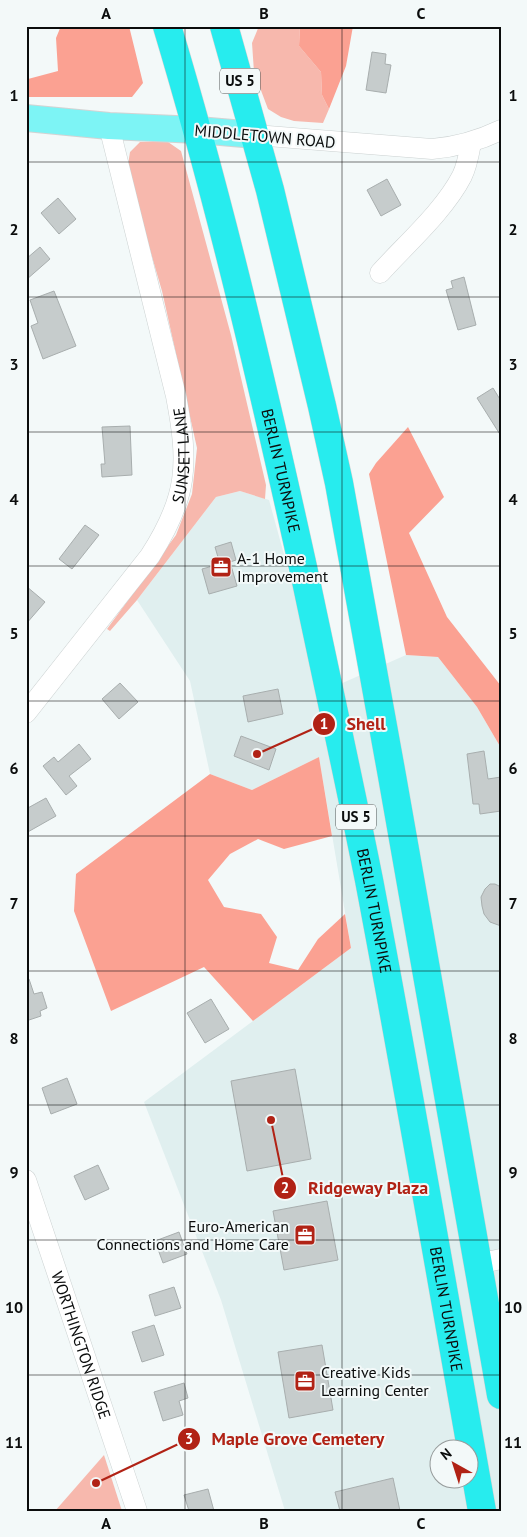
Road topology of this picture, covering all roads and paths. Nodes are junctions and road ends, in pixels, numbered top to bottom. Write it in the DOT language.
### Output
graph roads {
  1 [pos="167,26"];
  2 [pos="224,26"];
  3 [pos="26,118"];
  4 [pos="109,126"];
  5 [pos="198,130"];
  6 [pos="501,130"];
  7 [pos="255,135"];
  8 [pos="471,143"];
  9 [pos="380,273"];
  10 [pos="26,713"];
  11 [pos="26,1180"];
  12 [pos="489,1261"];
  13 [pos="501,1395"];
  14 [pos="137,1511"];
  15 [pos="482,1511"];
  1 -- 5 [label="highway, BERLIN TURNPIKE / US 5"];
  2 -- 7 [label="highway, US 5"];
  3 -- 4 [label="main road, MIDDLETOWN ROAD"];
  4 -- 5 [label="main road, MIDDLETOWN ROAD"];
  4 -- 10 [label="street, SUNSET LANE"];
  5 -- 7 [label="main road, MIDDLETOWN ROAD"];
  5 -- 15 [label="highway, BERLIN TURNPIKE / US 5"];
  6 -- 8 [label="street, MIDDLETOWN ROAD"];
  7 -- 8 [label="street, MIDDLETOWN ROAD"];
  7 -- 12 [label="highway, US 5"];
  8 -- 9 [label="street"];
  11 -- 14 [label="street, WORTHINGTON RIDGE"];
  12 -- 13 [label="highway, US 5"];
}
